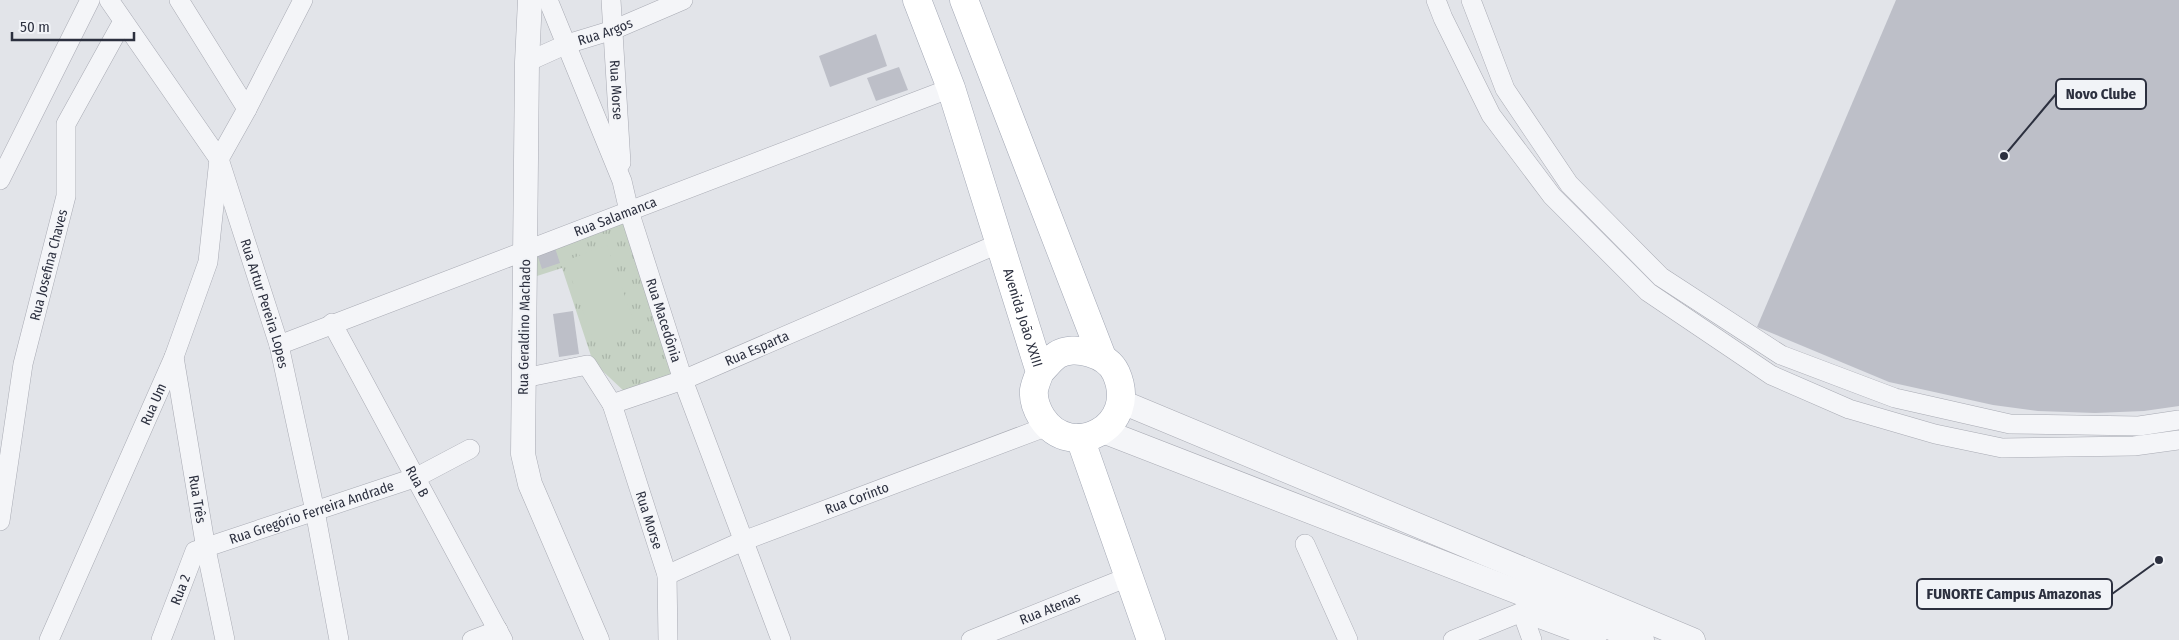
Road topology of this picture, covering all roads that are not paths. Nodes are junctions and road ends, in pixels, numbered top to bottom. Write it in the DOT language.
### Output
graph roads {
  1 [pos="90,0"];
  2 [pos="109,0"];
  3 [pos="179,0"];
  4 [pos="303,0"];
  5 [pos="530,0"];
  6 [pos="548,0"];
  7 [pos="611,0"];
  8 [pos="683,0"];
  9 [pos="917,0"];
  10 [pos="964,0"];
  11 [pos="1436,0"];
  12 [pos="1471,0"];
  13 [pos="123,21"];
  14 [pos="613,30"];
  15 [pos="567,44"];
  16 [pos="526,62"];
  17 [pos="951,88"];
  18 [pos="247,109"];
  19 [pos="220,159"];
  20 [pos="0,180"];
  21 [pos="622,181"];
  22 [pos="629,211"];
  23 [pos="1000,243"];
  24 [pos="525,252"];
  25 [pos="1662,277"];
  26 [pos="1648,292"];
  27 [pos="332,324"];
  28 [pos="279,345"];
  29 [pos="174,357"];
  30 [pos="1102,357"];
  31 [pos="1040,372"];
  32 [pos="524,378"];
  33 [pos="683,380"];
  34 [pos="1122,402"];
  35 [pos="612,404"];
  36 [pos="2179,420"];
  37 [pos="1048,426"];
  38 [pos="2139,426"];
  39 [pos="1091,435"];
  40 [pos="2179,440"];
  41 [pos="2134,446"];
  42 [pos="470,449"];
  43 [pos="417,477"];
  44 [pos="316,511"];
  45 [pos="0,521"];
  46 [pos="743,541"];
  47 [pos="1306,544"];
  48 [pos="206,549"];
  49 [pos="667,575"];
  50 [pos="1128,577"];
  51 [pos="1522,612"];
  52 [pos="501,635"];
  53 [pos="49,640"];
  54 [pos="161,640"];
  55 [pos="225,640"];
  56 [pos="339,640"];
  57 [pos="472,640"];
  58 [pos="597,640"];
  59 [pos="668,640"];
  60 [pos="781,640"];
  61 [pos="971,640"];
  62 [pos="1151,640"];
  63 [pos="1348,640"];
  64 [pos="1453,640"];
  65 [pos="1532,640"];
  66 [pos="1597,640"];
  67 [pos="1642,640"];
  68 [pos="1693,640"];
  1 -- 20 [label="street"];
  2 -- 13 [label="street, Rua Artur Pereira Lopes"];
  3 -- 18 [label="street"];
  4 -- 18 [label="street"];
  5 -- 16 [label="street, Rua Geraldino Machado"];
  6 -- 15 [label="street, Rua Macedônia"];
  7 -- 14 [label="street, Rua Morse"];
  8 -- 14 [label="street, Rua Argos"];
  9 -- 17 [label="main road, Avenida João XXIII"];
  10 -- 30 [label="main road"];
  11 -- 26 [label="street"];
  12 -- 25 [label="street"];
  13 -- 19 [label="street, Rua Artur Pereira Lopes"];
  13 -- 45 [label="street, Rua Josefina Chaves"];
  14 -- 15 [label="street, Rua Argos"];
  14 -- 21 [label="street, Rua Morse"];
  15 -- 16 [label="street, Rua Argos"];
  15 -- 21 [label="street, Rua Macedônia"];
  16 -- 24 [label="street, Rua Geraldino Machado"];
  17 -- 22 [label="street, Rua Salamanca"];
  17 -- 23 [label="main road, Avenida João XXIII"];
  18 -- 19 [label="street"];
  19 -- 28 [label="street, Rua Artur Pereira Lopes"];
  19 -- 29 [label="street, Rua Um"];
  21 -- 22 [label="street, Rua Macedônia"];
  22 -- 24 [label="street, Rua Salamanca"];
  22 -- 33 [label="street, Rua Macedônia"];
  23 -- 31 [label="main road, Avenida João XXIII"];
  23 -- 33 [label="street, Rua Esparta"];
  24 -- 27 [label="street, Rua Salamanca"];
  24 -- 32 [label="street, Rua Geraldino Machado"];
  25 -- 26 [label="street"];
  25 -- 38 [label="street"];
  26 -- 41 [label="street"];
  27 -- 28 [label="street, Rua Salamanca"];
  27 -- 43 [label="street, Rua B"];
  28 -- 44 [label="street, Rua Artur Pereira Lopes"];
  29 -- 48 [label="street, Rua Três"];
  29 -- 53 [label="street, Rua Um"];
  30 -- 31 [label="main road"];
  30 -- 34 [label="main road"];
  31 -- 37 [label="main road, Avenida João XXIII"];
  32 -- 35 [label="street"];
  32 -- 58 [label="street, Rua Geraldino Machado"];
  33 -- 35 [label="street, Rua Esparta"];
  33 -- 46 [label="street, Rua Macedônia"];
  34 -- 39 [label="main road"];
  34 -- 68 [label="street"];
  35 -- 49 [label="street, Rua Morse"];
  36 -- 38 [label="street"];
  37 -- 39 [label="main road"];
  37 -- 46 [label="street, Rua Corinto"];
  38 -- 41 [label="street"];
  39 -- 50 [label="main road"];
  39 -- 67 [label="street"];
  40 -- 41 [label="street"];
  42 -- 43 [label="street, Rua Gregório Ferreira Andrade"];
  43 -- 44 [label="street, Rua Gregório Ferreira Andrade"];
  43 -- 52 [label="street, Rua B"];
  44 -- 48 [label="street, Rua Gregório Ferreira Andrade"];
  44 -- 56 [label="street, Rua Artur Pereira Lopes"];
  46 -- 49 [label="street, Rua Corinto"];
  46 -- 60 [label="street, Rua Macedônia"];
  47 -- 63 [label="street"];
  48 -- 54 [label="street, Rua 2"];
  48 -- 55 [label="street, Rua Três"];
  49 -- 59 [label="street, Rua Morse"];
  50 -- 61 [label="street, Rua Atenas"];
  50 -- 62 [label="main road"];
  51 -- 64 [label="street"];
  51 -- 65 [label="street"];
  51 -- 66 [label="street"];
  52 -- 57 [label="street"];
}
